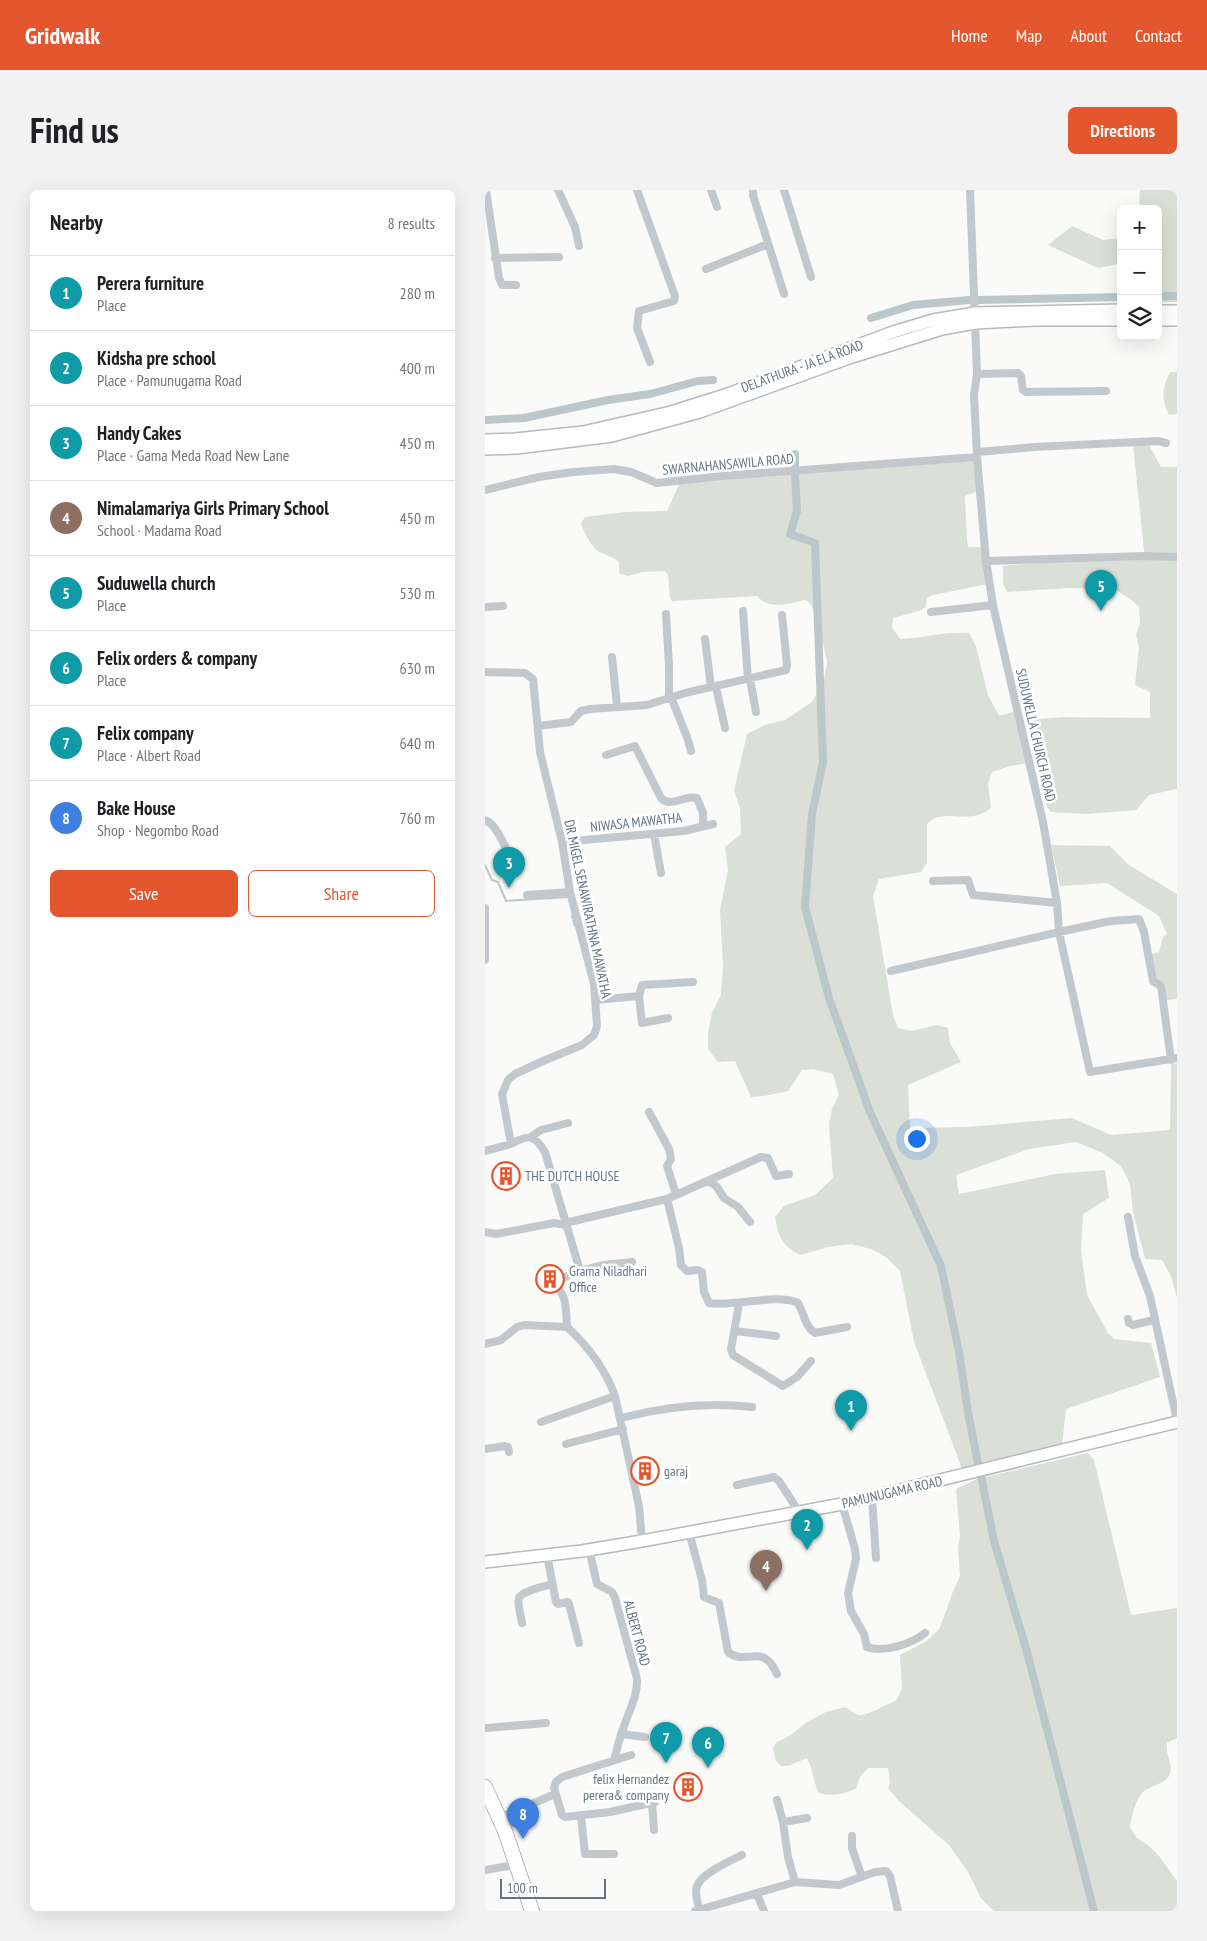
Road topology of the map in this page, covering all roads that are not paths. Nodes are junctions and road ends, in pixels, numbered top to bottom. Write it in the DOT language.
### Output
graph roads {
  1 [pos="486,190"];
  2 [pos="558,190"];
  3 [pos="637,190"];
  4 [pos="711,190"];
  5 [pos="753,190"];
  6 [pos="784,190"];
  7 [pos="970,190"];
  8 [pos="717,207"];
  9 [pos="768,244"];
  10 [pos="579,246"];
  11 [pos="559,256"];
  12 [pos="495,258"];
  13 [pos="706,269"];
  14 [pos="811,277"];
  15 [pos="516,286"];
  16 [pos="783,294"];
  17 [pos="1117,310"];
  18 [pos="1162,311"];
  19 [pos="1177,311"];
  20 [pos="975,318"];
  21 [pos="1117,320"];
  22 [pos="1162,320"];
  23 [pos="1177,320"];
  24 [pos="650,362"];
  25 [pos="977,374"];
  26 [pos="1106,392"];
  27 [pos="485,440"];
  28 [pos="1166,443"];
  29 [pos="485,449"];
  30 [pos="977,455"];
  31 [pos="485,490"];
  32 [pos="1177,557"];
  33 [pos="986,561"];
  34 [pos="993,605"];
  35 [pos="503,606"];
  36 [pos="485,607"];
  37 [pos="743,611"];
  38 [pos="931,612"];
  39 [pos="666,614"];
  40 [pos="782,615"];
  41 [pos="705,639"];
  42 [pos="612,657"];
  43 [pos="485,672"];
  44 [pos="749,679"];
  45 [pos="714,687"];
  46 [pos="670,697"];
  47 [pos="617,706"];
  48 [pos="756,712"];
  49 [pos="538,726"];
  50 [pos="725,728"];
  51 [pos="691,752"];
  52 [pos="606,756"];
  53 [pos="485,820"];
  54 [pos="713,824"];
  55 [pos="703,826"];
  56 [pos="654,834"];
  57 [pos="562,842"];
  58 [pos="505,846"];
  59 [pos="661,873"];
  60 [pos="933,881"];
  61 [pos="570,892"];
  62 [pos="527,895"];
  63 [pos="1057,903"];
  64 [pos="485,908"];
  65 [pos="1059,932"];
  66 [pos="485,960"];
  67 [pos="891,970"];
  68 [pos="693,982"];
  69 [pos="639,996"];
  70 [pos="596,1000"];
  71 [pos="668,1018"];
  72 [pos="1174,1059"];
  73 [pos="649,1112"];
  74 [pos="568,1124"];
  75 [pos="531,1137"];
  76 [pos="511,1144"];
  77 [pos="485,1151"];
  78 [pos="789,1174"];
  79 [pos="709,1180"];
  80 [pos="676,1194"];
  81 [pos="667,1199"];
  82 [pos="1128,1217"];
  83 [pos="750,1222"];
  84 [pos="566,1224"];
  85 [pos="485,1232"];
  86 [pos="632,1262"];
  87 [pos="580,1271"];
  88 [pos="739,1304"];
  89 [pos="1128,1319"];
  90 [pos="1154,1320"];
  91 [pos="847,1327"];
  92 [pos="567,1328"];
  93 [pos="735,1331"];
  94 [pos="776,1336"];
  95 [pos="485,1344"];
  96 [pos="811,1361"];
  97 [pos="615,1396"];
  98 [pos="752,1407"];
  99 [pos="621,1418"];
  100 [pos="1177,1421"];
  101 [pos="541,1422"];
  102 [pos="623,1429"];
  103 [pos="566,1444"];
  104 [pos="485,1449"];
  105 [pos="509,1452"];
  106 [pos="737,1485"];
  107 [pos="872,1497"];
  108 [pos="842,1504"];
  109 [pos="799,1512"];
  110 [pos="689,1532"];
  111 [pos="641,1541"];
  112 [pos="589,1550"];
  113 [pos="547,1555"];
  114 [pos="876,1558"];
  115 [pos="485,1562"];
  116 [pos="553,1584"];
  117 [pos="522,1622"];
  118 [pos="925,1633"];
  119 [pos="579,1643"];
  120 [pos="777,1674"];
  121 [pos="546,1723"];
  122 [pos="485,1728"];
  123 [pos="621,1734"];
  124 [pos="645,1737"];
  125 [pos="631,1755"];
  126 [pos="614,1760"];
  127 [pos="485,1787"];
  128 [pos="555,1794"];
  129 [pos="777,1800"];
  130 [pos="485,1806"];
  131 [pos="581,1816"];
  132 [pos="807,1818"];
  133 [pos="497,1819"];
  134 [pos="783,1822"];
  135 [pos="654,1830"];
  136 [pos="852,1836"];
  137 [pos="614,1854"];
  138 [pos="742,1854"];
  139 [pos="508,1866"];
  140 [pos="485,1870"];
  141 [pos="862,1877"];
  142 [pos="795,1882"];
  143 [pos="757,1894"];
  144 [pos="697,1910"];
  145 [pos="523,1911"];
  146 [pos="532,1911"];
  147 [pos="764,1911"];
  148 [pos="898,1911"];
  1 -- 12 [label="street"];
  2 -- 10 [label="street"];
  3 -- 24 [label="street"];
  4 -- 8 [label="street"];
  5 -- 9 [label="street"];
  6 -- 14 [label="street"];
  7 -- 20 [label="street, SUDUWELLA CHURCH ROAD"];
  9 -- 13 [label="street"];
  9 -- 16 [label="street"];
  11 -- 12 [label="street"];
  12 -- 15 [label="street"];
  17 -- 20 [label="main road, DELATHURA - JA ELA ROAD"];
  18 -- 19 [label="main road"];
  20 -- 21 [label="main road, DELATHURA - JA ELA ROAD"];
  20 -- 25 [label="street, SUDUWELLA CHURCH ROAD"];
  20 -- 27 [label="main road, DELATHURA - JA ELA ROAD"];
  20 -- 29 [label="main road, DELATHURA - JA ELA ROAD"];
  22 -- 23 [label="main road"];
  25 -- 26 [label="street"];
  25 -- 30 [label="street, SUDUWELLA CHURCH ROAD"];
  28 -- 30 [label="street, SWARNAHANSAWILA ROAD"];
  30 -- 31 [label="street, SWARNAHANSAWILA ROAD"];
  30 -- 33 [label="street, SUDUWELLA CHURCH ROAD"];
  32 -- 33 [label="street"];
  33 -- 34 [label="street, SUDUWELLA CHURCH ROAD"];
  34 -- 38 [label="street"];
  34 -- 63 [label="street, SUDUWELLA CHURCH ROAD"];
  35 -- 36 [label="street"];
  37 -- 44 [label="street"];
  39 -- 46 [label="street"];
  40 -- 44 [label="street"];
  41 -- 45 [label="street"];
  42 -- 47 [label="street"];
  43 -- 49 [label="street, DR MIGEL SENAWIRATHNA MAWATHA"];
  44 -- 45 [label="street"];
  44 -- 48 [label="street"];
  45 -- 46 [label="street"];
  45 -- 50 [label="street"];
  46 -- 47 [label="street"];
  46 -- 51 [label="street"];
  47 -- 49 [label="street"];
  49 -- 57 [label="street, DR MIGEL SENAWIRATHNA MAWATHA"];
  52 -- 55 [label="street"];
  53 -- 58 [label="street"];
  54 -- 55 [label="street, NIWASA MAWATHA"];
  55 -- 56 [label="street, NIWASA MAWATHA"];
  56 -- 57 [label="street, NIWASA MAWATHA"];
  56 -- 59 [label="street"];
  57 -- 61 [label="street, DR MIGEL SENAWIRATHNA MAWATHA"];
  60 -- 63 [label="street"];
  61 -- 62 [label="street"];
  61 -- 70 [label="street, DR MIGEL SENAWIRATHNA MAWATHA"];
  63 -- 65 [label="street, SUDUWELLA CHURCH ROAD"];
  64 -- 66 [label="street"];
  65 -- 67 [label="street"];
  65 -- 72 [label="street, SUDUWELLA CHURCH ROAD"];
  65 -- 72 [label="street"];
  68 -- 69 [label="street"];
  69 -- 70 [label="street"];
  69 -- 71 [label="street"];
  70 -- 76 [label="street, DR MIGEL SENAWIRATHNA MAWATHA"];
  73 -- 80 [label="street"];
  74 -- 75 [label="street"];
  75 -- 76 [label="street"];
  75 -- 84 [label="street"];
  76 -- 77 [label="street"];
  78 -- 79 [label="street"];
  79 -- 80 [label="street"];
  79 -- 83 [label="street"];
  80 -- 81 [label="street"];
  81 -- 84 [label="street"];
  81 -- 88 [label="street"];
  82 -- 90 [label="street"];
  84 -- 85 [label="street"];
  84 -- 87 [label="street"];
  86 -- 87 [label="street"];
  87 -- 92 [label="street"];
  88 -- 91 [label="street"];
  88 -- 93 [label="street"];
  89 -- 90 [label="street"];
  90 -- 100 [label="street"];
  92 -- 95 [label="street"];
  92 -- 97 [label="street"];
  93 -- 94 [label="street"];
  93 -- 96 [label="street"];
  97 -- 99 [label="street"];
  97 -- 101 [label="street"];
  98 -- 99 [label="street"];
  99 -- 102 [label="street"];
  100 -- 107 [label="main road, PAMUNUGAMA ROAD"];
  102 -- 103 [label="street"];
  102 -- 111 [label="street"];
  104 -- 105 [label="street"];
  106 -- 109 [label="street"];
  107 -- 108 [label="main road, PAMUNUGAMA ROAD"];
  107 -- 114 [label="street"];
  108 -- 109 [label="main road, PAMUNUGAMA ROAD"];
  108 -- 118 [label="street"];
  109 -- 110 [label="main road, PAMUNUGAMA ROAD"];
  110 -- 111 [label="main road, PAMUNUGAMA ROAD"];
  110 -- 120 [label="street"];
  111 -- 112 [label="main road, PAMUNUGAMA ROAD"];
  112 -- 113 [label="main road, PAMUNUGAMA ROAD"];
  112 -- 123 [label="street, ALBERT ROAD"];
  113 -- 115 [label="main road, PAMUNUGAMA ROAD"];
  113 -- 116 [label="street"];
  116 -- 117 [label="street"];
  116 -- 119 [label="street"];
  121 -- 122 [label="street"];
  123 -- 124 [label="street"];
  123 -- 126 [label="street, ALBERT ROAD"];
  125 -- 126 [label="street"];
  126 -- 128 [label="street"];
  127 -- 133 [label="highway"];
  128 -- 131 [label="street"];
  128 -- 133 [label="street"];
  129 -- 134 [label="street"];
  130 -- 133 [label="highway"];
  131 -- 135 [label="street"];
  131 -- 137 [label="street"];
  132 -- 134 [label="street"];
  133 -- 139 [label="highway"];
  133 -- 146 [label="highway"];
  134 -- 142 [label="street"];
  136 -- 141 [label="street"];
  138 -- 144 [label="street"];
  139 -- 140 [label="street"];
  139 -- 145 [label="highway"];
  141 -- 142 [label="street"];
  141 -- 148 [label="street"];
  142 -- 143 [label="street"];
  143 -- 144 [label="street"];
  143 -- 147 [label="street"];
}
